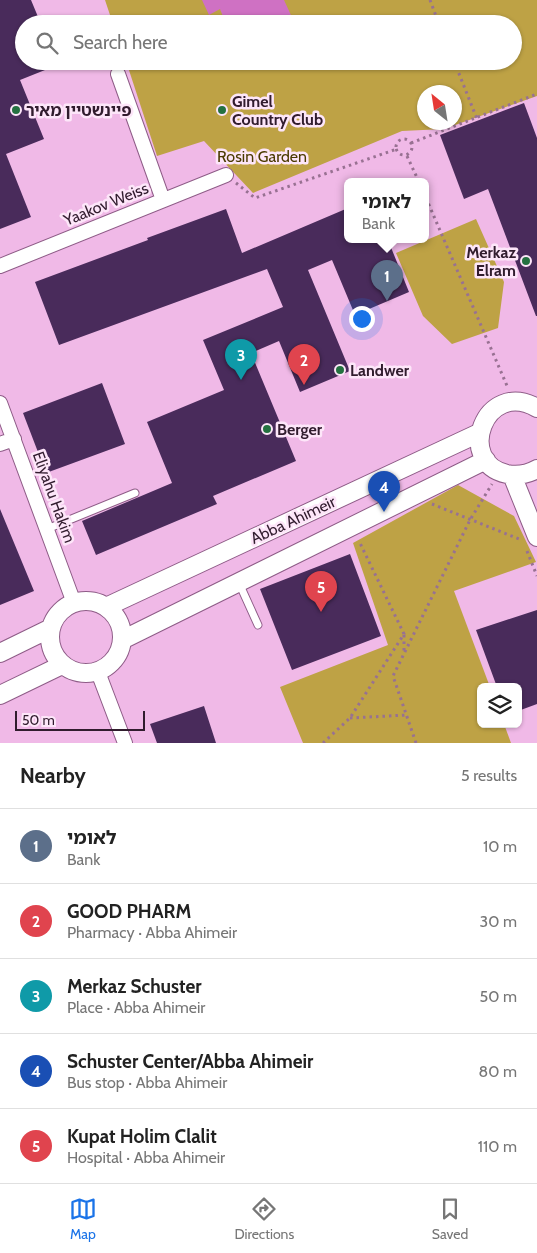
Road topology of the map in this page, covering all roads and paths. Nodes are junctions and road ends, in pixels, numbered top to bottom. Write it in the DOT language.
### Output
graph roads {
  1 [pos="430,0"];
  2 [pos="436,15"];
  3 [pos="458,70"];
  4 [pos="118,74"];
  5 [pos="537,94"];
  6 [pos="477,119"];
  7 [pos="411,143"];
  8 [pos="397,149"];
  9 [pos="408,156"];
  10 [pos="226,174"];
  11 [pos="417,178"];
  12 [pos="163,200"];
  13 [pos="429,205"];
  14 [pos="0,266"];
  15 [pos="514,402"];
  16 [pos="0,403"];
  17 [pos="537,408"];
  18 [pos="479,433"];
  19 [pos="14,440"];
  20 [pos="0,444"];
  21 [pos="486,460"];
  22 [pos="537,468"];
  23 [pos="512,475"];
  24 [pos="498,490"];
  25 [pos="135,493"];
  26 [pos="413,496"];
  27 [pos="470,520"];
  28 [pos="47,529"];
  29 [pos="519,532"];
  30 [pos="356,534"];
  31 [pos="529,542"];
  32 [pos="537,576"];
  33 [pos="239,582"];
  34 [pos="74,603"];
  35 [pos="106,607"];
  36 [pos="258,625"];
  37 [pos="51,628"];
  38 [pos="404,634"];
  39 [pos="122,640"];
  40 [pos="0,654"];
  41 [pos="404,654"];
  42 [pos="62,665"];
  43 [pos="98,672"];
  44 [pos="0,695"];
  45 [pos="407,716"];
  46 [pos="350,718"];
  47 [pos="125,743"];
  48 [pos="323,743"];
  49 [pos="416,743"];
  1 -- 2 [label="path"];
  3 -- 6 [label="path"];
  4 -- 12 [label="street"];
  5 -- 6 [label="path"];
  6 -- 7 [label="path"];
  7 -- 8 [label="path"];
  7 -- 9 [label="path"];
  8 -- 9 [label="path"];
  8 -- 10 [label="path"];
  9 -- 11 [label="path"];
  10 -- 12 [label="street, Yaakov Weiss"];
  12 -- 14 [label="street, Yaakov Weiss"];
  13 -- 15 [label="path"];
  15 -- 17 [label="street"];
  15 -- 18 [label="street"];
  16 -- 19 [label="street, Eliyahu Hakim"];
  18 -- 21 [label="street"];
  18 -- 35 [label="street, Abba Ahimeir"];
  19 -- 20 [label="street"];
  19 -- 28 [label="street, Eliyahu Hakim"];
  21 -- 23 [label="street"];
  21 -- 26 [label="street, Abba Ahimeir"];
  22 -- 23 [label="street"];
  23 -- 31 [label="street"];
  24 -- 27 [label="path"];
  25 -- 28 [label="lane"];
  26 -- 27 [label="path"];
  26 -- 33 [label="street, Abba Ahimeir"];
  27 -- 31 [label="path"];
  27 -- 41 [label="path"];
  28 -- 34 [label="street, Eliyahu Hakim"];
  29 -- 31 [label="path"];
  30 -- 38 [label="path"];
  31 -- 32 [label="path"];
  33 -- 36 [label="lane"];
  33 -- 39 [label="street, Abba Ahimeir"];
  34 -- 35 [label="street"];
  34 -- 37 [label="street"];
  35 -- 39 [label="street"];
  37 -- 40 [label="street"];
  37 -- 42 [label="street"];
  38 -- 41 [label="path"];
  38 -- 46 [label="path"];
  39 -- 43 [label="street"];
  41 -- 45 [label="path"];
  42 -- 43 [label="street"];
  42 -- 44 [label="street"];
  43 -- 47 [label="street"];
  45 -- 46 [label="path"];
  45 -- 49 [label="path"];
  46 -- 48 [label="path"];
}
